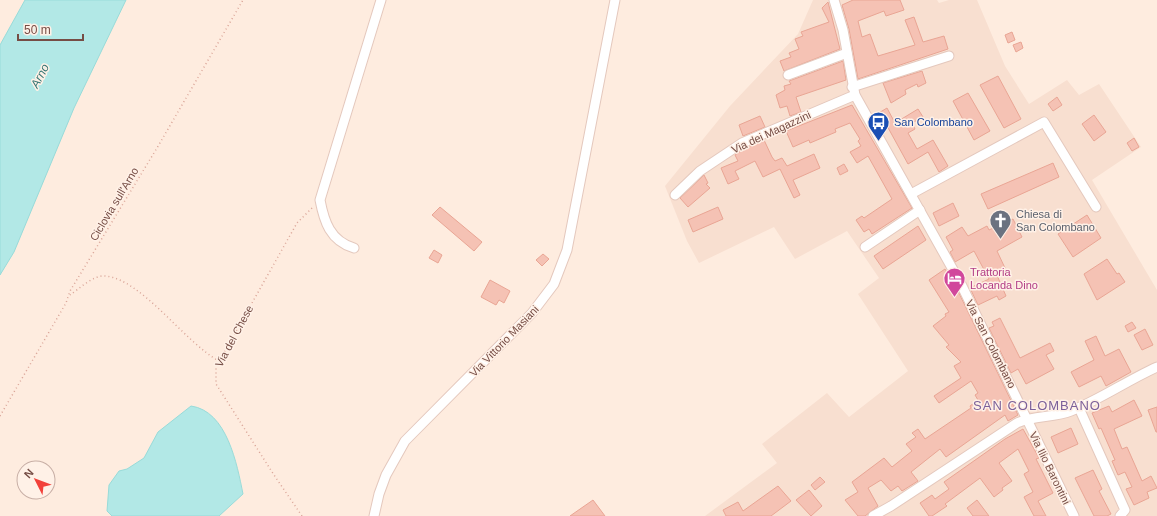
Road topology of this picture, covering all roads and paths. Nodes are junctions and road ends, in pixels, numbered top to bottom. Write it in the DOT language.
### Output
graph roads {
  1 [pos="243,0"];
  2 [pos="381,0"];
  3 [pos="616,0"];
  4 [pos="834,0"];
  5 [pos="847,53"];
  6 [pos="949,56"];
  7 [pos="788,75"];
  8 [pos="854,91"];
  9 [pos="911,194"];
  10 [pos="675,195"];
  11 [pos="320,200"];
  12 [pos="1096,207"];
  13 [pos="920,210"];
  14 [pos="865,247"];
  15 [pos="354,248"];
  16 [pos="69,296"];
  17 [pos="219,361"];
  18 [pos="1156,371"];
  19 [pos="1079,408"];
  20 [pos="0,416"];
  21 [pos="1028,418"];
  22 [pos="302,516"];
  23 [pos="374,516"];
  24 [pos="873,516"];
  25 [pos="1074,516"];
  26 [pos="1120,516"];
  1 -- 16 [label="path, Ciclovia sull'Arno"];
  2 -- 11 [label="street"];
  3 -- 23 [label="street, Via Vittorio Masiani"];
  4 -- 5 [label="street, Via San Colombano"];
  5 -- 7 [label="street"];
  5 -- 8 [label="street, Via San Colombano"];
  6 -- 8 [label="street, Via dei Magazzini"];
  8 -- 9 [label="street, Via San Colombano"];
  8 -- 10 [label="street, Via dei Magazzini"];
  9 -- 12 [label="street"];
  9 -- 13 [label="street, Via San Colombano"];
  11 -- 15 [label="street"];
  11 -- 17 [label="path, Via del Chese"];
  13 -- 14 [label="street"];
  13 -- 21 [label="street, Via San Colombano"];
  16 -- 17 [label="path"];
  16 -- 20 [label="path, Ciclovia sull'Arno"];
  17 -- 22 [label="path, Via del Chese"];
  18 -- 19 [label="street"];
  19 -- 21 [label="street"];
  19 -- 26 [label="street"];
  21 -- 24 [label="street"];
  21 -- 25 [label="street, Via Ilio Barontini"];
}
